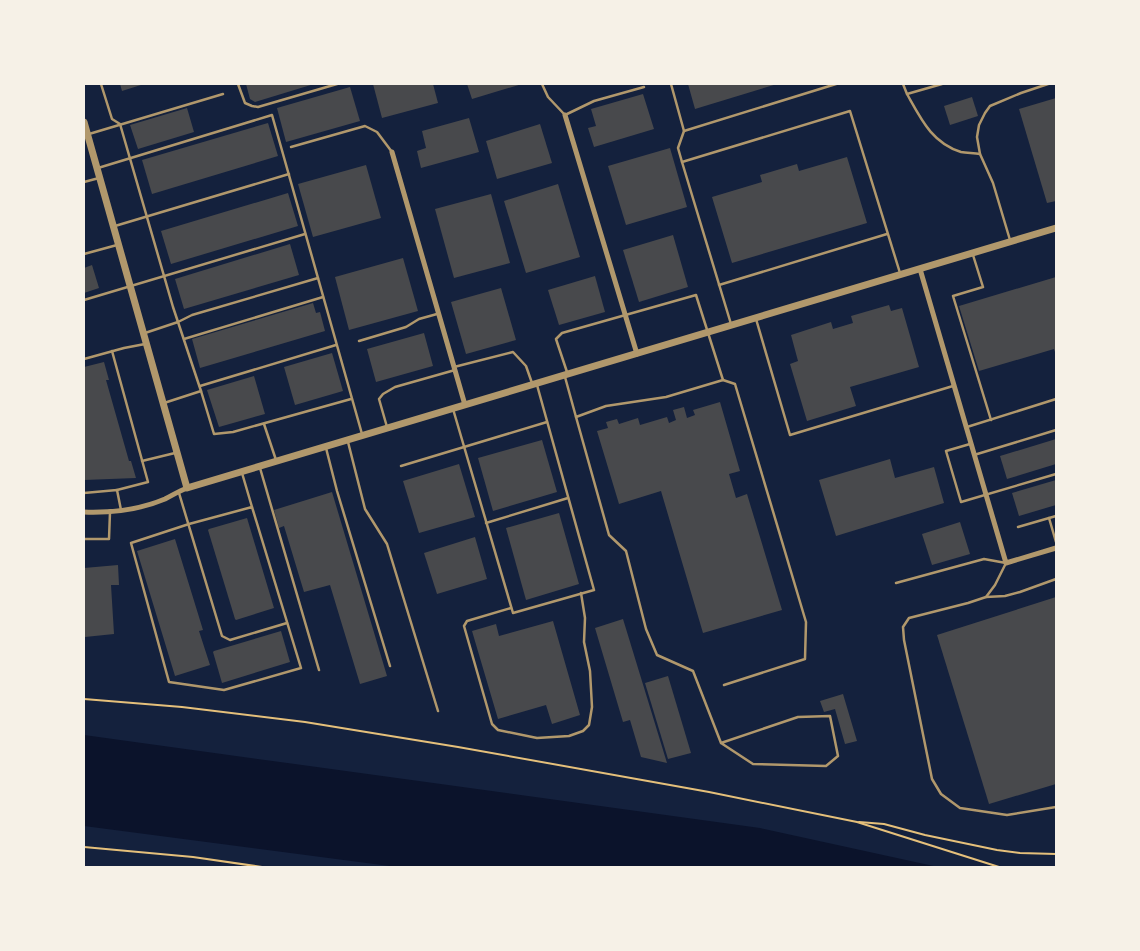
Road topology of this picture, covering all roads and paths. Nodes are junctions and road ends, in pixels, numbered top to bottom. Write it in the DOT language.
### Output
graph roads {
  1 [pos="101,84"];
  2 [pos="238,84"];
  3 [pos="337,84"];
  4 [pos="542,84"];
  5 [pos="671,84"];
  6 [pos="836,84"];
  7 [pos="903,84"];
  8 [pos="942,84"];
  9 [pos="1048,84"];
  10 [pos="644,87"];
  11 [pos="223,94"];
  12 [pos="907,94"];
  13 [pos="565,115"];
  14 [pos="84,122"];
  15 [pos="120,124"];
  16 [pos="684,131"];
  17 [pos="87,134"];
  18 [pos="291,147"];
  19 [pos="392,152"];
  20 [pos="980,154"];
  21 [pos="130,158"];
  22 [pos="682,162"];
  23 [pos="97,168"];
  24 [pos="289,174"];
  25 [pos="100,178"];
  26 [pos="84,182"];
  27 [pos="147,217"];
  28 [pos="113,227"];
  29 [pos="1056,228"];
  30 [pos="305,234"];
  31 [pos="887,234"];
  32 [pos="1011,242"];
  33 [pos="118,245"];
  34 [pos="973,253"];
  35 [pos="84,254"];
  36 [pos="920,269"];
  37 [pos="164,275"];
  38 [pos="900,275"];
  39 [pos="318,278"];
  40 [pos="719,284"];
  41 [pos="130,287"];
  42 [pos="323,297"];
  43 [pos="84,300"];
  44 [pos="439,313"];
  45 [pos="625,316"];
  46 [pos="756,318"];
  47 [pos="178,322"];
  48 [pos="732,325"];
  49 [pos="709,332"];
  50 [pos="143,334"];
  51 [pos="184,340"];
  52 [pos="359,341"];
  53 [pos="146,344"];
  54 [pos="336,345"];
  55 [pos="112,351"];
  56 [pos="637,354"];
  57 [pos="84,359"];
  58 [pos="454,369"];
  59 [pos="566,375"];
  60 [pos="723,380"];
  61 [pos="534,384"];
  62 [pos="200,386"];
  63 [pos="953,386"];
  64 [pos="201,391"];
  65 [pos="352,399"];
  66 [pos="1056,399"];
  67 [pos="163,404"];
  68 [pos="466,405"];
  69 [pos="453,408"];
  70 [pos="576,417"];
  71 [pos="991,420"];
  72 [pos="547,422"];
  73 [pos="264,424"];
  74 [pos="388,428"];
  75 [pos="966,428"];
  76 [pos="1056,430"];
  77 [pos="362,436"];
  78 [pos="347,440"];
  79 [pos="970,444"];
  80 [pos="326,446"];
  81 [pos="464,447"];
  82 [pos="176,452"];
  83 [pos="974,455"];
  84 [pos="142,461"];
  85 [pos="277,461"];
  86 [pos="401,466"];
  87 [pos="259,467"];
  88 [pos="242,472"];
  89 [pos="1056,474"];
  90 [pos="187,488"];
  91 [pos="117,490"];
  92 [pos="179,491"];
  93 [pos="84,493"];
  94 [pos="986,496"];
  95 [pos="568,498"];
  96 [pos="252,507"];
  97 [pos="121,510"];
  98 [pos="84,512"];
  99 [pos="110,512"];
  100 [pos="1056,516"];
  101 [pos="1049,518"];
  102 [pos="486,523"];
  103 [pos="189,524"];
  104 [pos="1018,527"];
  105 [pos="84,539"];
  106 [pos="1056,542"];
  107 [pos="1056,548"];
  108 [pos="1006,563"];
  109 [pos="1056,579"];
  110 [pos="896,583"];
  111 [pos="581,593"];
  112 [pos="986,598"];
  113 [pos="511,608"];
  114 [pos="287,623"];
  115 [pos="390,666"];
  116 [pos="319,670"];
  117 [pos="724,685"];
  118 [pos="84,699"];
  119 [pos="438,711"];
  120 [pos="720,743"];
  121 [pos="1056,807"];
  122 [pos="857,822"];
  123 [pos="84,847"];
  124 [pos="1056,854"];
  125 [pos="262,867"];
  126 [pos="999,867"];
  1 -- 15 [label="lane"];
  2 -- 3 [label="lane"];
  4 -- 13 [label="lane"];
  5 -- 16 [label="lane"];
  6 -- 16 [label="lane"];
  7 -- 12 [label="lane"];
  8 -- 12 [label="lane"];
  9 -- 20 [label="lane"];
  10 -- 13 [label="lane"];
  11 -- 15 [label="lane"];
  12 -- 20 [label="lane"];
  13 -- 45 [label="street"];
  14 -- 17 [label="street"];
  15 -- 17 [label="lane"];
  15 -- 21 [label="lane"];
  16 -- 22 [label="lane"];
  17 -- 23 [label="street"];
  18 -- 19 [label="lane"];
  19 -- 44 [label="street"];
  20 -- 32 [label="lane"];
  21 -- 23 [label="lane"];
  21 -- 24 [label="lane"];
  21 -- 27 [label="lane"];
  22 -- 31 [label="lane"];
  22 -- 40 [label="lane"];
  23 -- 25 [label="street"];
  24 -- 27 [label="lane"];
  24 -- 30 [label="lane"];
  25 -- 26 [label="lane"];
  25 -- 28 [label="street"];
  27 -- 28 [label="lane"];
  27 -- 37 [label="lane"];
  28 -- 33 [label="street"];
  29 -- 32 [label="street"];
  30 -- 37 [label="lane"];
  30 -- 39 [label="lane"];
  31 -- 38 [label="lane"];
  31 -- 40 [label="lane"];
  32 -- 34 [label="street"];
  33 -- 35 [label="lane"];
  33 -- 41 [label="street"];
  34 -- 36 [label="street"];
  34 -- 71 [label="lane"];
  36 -- 38 [label="street"];
  36 -- 63 [label="street"];
  37 -- 41 [label="lane"];
  37 -- 47 [label="lane"];
  38 -- 46 [label="street"];
  39 -- 42 [label="lane"];
  39 -- 47 [label="lane"];
  40 -- 48 [label="lane"];
  41 -- 43 [label="lane"];
  41 -- 50 [label="street"];
  42 -- 51 [label="lane"];
  42 -- 54 [label="lane"];
  44 -- 52 [label="lane"];
  44 -- 58 [label="street"];
  45 -- 49 [label="lane"];
  45 -- 56 [label="street"];
  45 -- 59 [label="lane"];
  46 -- 48 [label="street"];
  46 -- 63 [label="lane"];
  47 -- 50 [label="lane"];
  47 -- 51 [label="lane"];
  48 -- 49 [label="street"];
  49 -- 56 [label="street"];
  49 -- 60 [label="lane"];
  50 -- 53 [label="street"];
  51 -- 62 [label="lane"];
  53 -- 55 [label="lane"];
  53 -- 67 [label="street"];
  54 -- 62 [label="lane"];
  54 -- 65 [label="lane"];
  55 -- 57 [label="lane"];
  55 -- 84 [label="lane"];
  56 -- 59 [label="street"];
  58 -- 61 [label="lane"];
  58 -- 68 [label="street"];
  58 -- 74 [label="lane"];
  59 -- 61 [label="street"];
  59 -- 70 [label="lane"];
  60 -- 70 [label="lane"];
  60 -- 117 [label="lane"];
  61 -- 68 [label="street"];
  61 -- 72 [label="lane"];
  62 -- 64 [label="lane"];
  63 -- 75 [label="street"];
  64 -- 67 [label="lane"];
  64 -- 73 [label="lane"];
  65 -- 73 [label="lane"];
  65 -- 77 [label="lane"];
  66 -- 71 [label="lane"];
  67 -- 82 [label="street"];
  68 -- 69 [label="street"];
  69 -- 74 [label="street"];
  69 -- 81 [label="lane"];
  70 -- 120 [label="lane"];
  71 -- 75 [label="lane"];
  72 -- 81 [label="lane"];
  72 -- 95 [label="lane"];
  73 -- 85 [label="lane"];
  74 -- 77 [label="street"];
  75 -- 79 [label="street"];
  76 -- 83 [label="lane"];
  77 -- 78 [label="street"];
  78 -- 80 [label="street"];
  78 -- 119 [label="lane"];
  79 -- 83 [label="street"];
  79 -- 94 [label="lane"];
  80 -- 85 [label="street"];
  80 -- 115 [label="lane"];
  81 -- 86 [label="lane"];
  81 -- 102 [label="lane"];
  82 -- 84 [label="lane"];
  82 -- 90 [label="street"];
  83 -- 94 [label="street"];
  84 -- 91 [label="lane"];
  85 -- 87 [label="street"];
  87 -- 88 [label="street"];
  87 -- 116 [label="lane"];
  88 -- 90 [label="street"];
  88 -- 96 [label="lane"];
  89 -- 94 [label="lane"];
  90 -- 92 [label="street"];
  91 -- 93 [label="lane"];
  91 -- 97 [label="lane"];
  92 -- 97 [label="street"];
  92 -- 103 [label="lane"];
  94 -- 108 [label="street"];
  95 -- 102 [label="lane"];
  95 -- 111 [label="lane"];
  96 -- 103 [label="lane"];
  96 -- 114 [label="lane"];
  97 -- 99 [label="street"];
  98 -- 99 [label="street"];
  99 -- 105 [label="lane"];
  100 -- 101 [label="lane"];
  101 -- 104 [label="lane"];
  101 -- 106 [label="lane"];
  102 -- 113 [label="lane"];
  103 -- 114 [label="lane"];
  103 -- 114 [label="lane"];
  107 -- 108 [label="street"];
  108 -- 110 [label="lane"];
  108 -- 112 [label="lane"];
  109 -- 112 [label="lane"];
  111 -- 113 [label="lane"];
  111 -- 113 [label="lane"];
  112 -- 121 [label="lane"];
  118 -- 122 [label="path"];
  120 -- 120 [label="lane"];
  122 -- 124 [label="path"];
  122 -- 126 [label="path"];
  123 -- 125 [label="path"];
}
